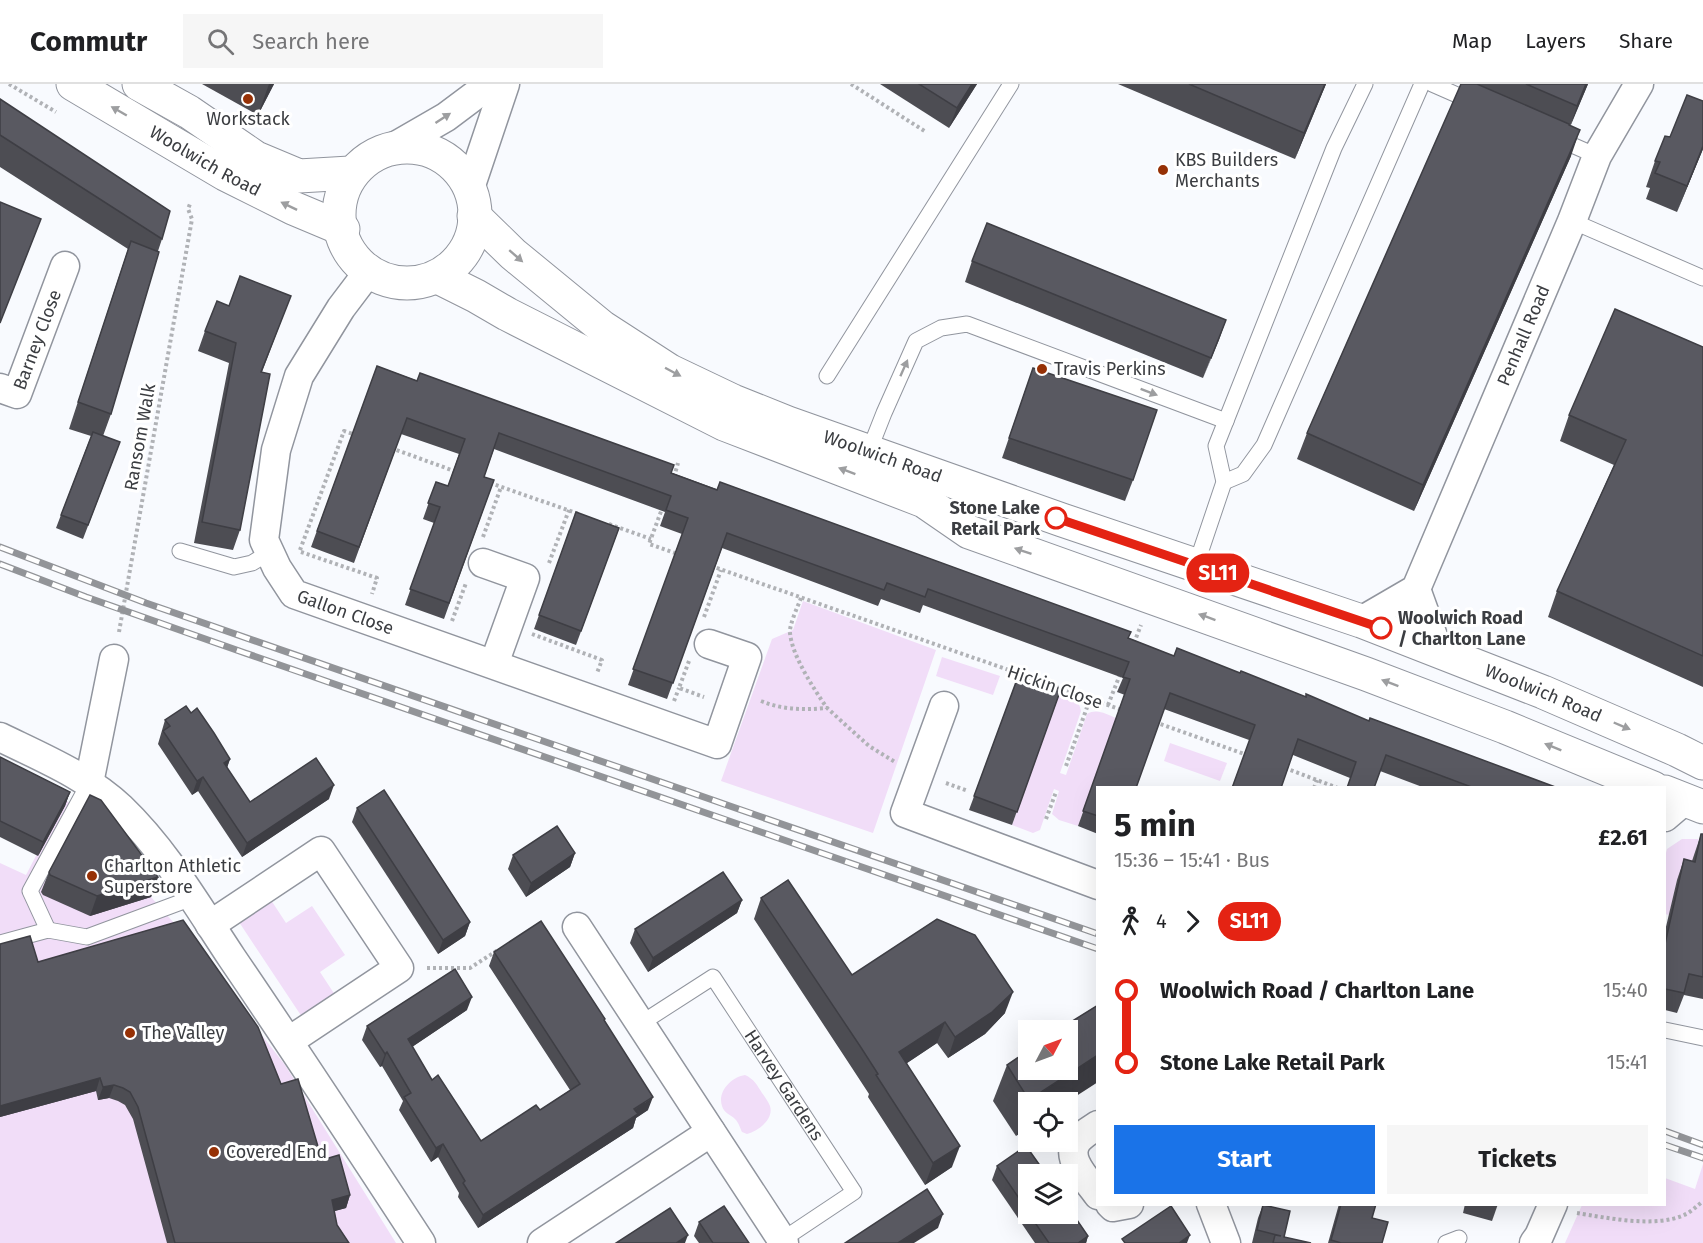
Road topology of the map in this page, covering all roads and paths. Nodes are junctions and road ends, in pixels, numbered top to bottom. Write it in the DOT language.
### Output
graph roads {
  1 [pos="73,84"];
  2 [pos="139,84"];
  3 [pos="490,84"];
  4 [pos="505,84"];
  5 [pos="851,84"];
  6 [pos="1011,84"];
  7 [pos="1365,84"];
  8 [pos="1422,84"];
  9 [pos="1432,84"];
  10 [pos="1639,84"];
  11 [pos="1487,108"];
  12 [pos="926,132"];
  13 [pos="1542,132"];
  14 [pos="394,147"];
  15 [pos="1597,156"];
  16 [pos="351,173"];
  17 [pos="471,203"];
  18 [pos="190,204"];
  19 [pos="1572,222"];
  20 [pos="343,229"];
  21 [pos="65,266"];
  22 [pos="369,271"];
  23 [pos="438,277"];
  24 [pos="1703,278"];
  25 [pos="827,376"];
  26 [pos="0,388"];
  27 [pos="1226,421"];
  28 [pos="364,438"];
  29 [pos="383,445"];
  30 [pos="869,451"];
  31 [pos="678,464"];
  32 [pos="468,475"];
  33 [pos="1224,482"];
  34 [pos="490,483"];
  35 [pos="671,485"];
  36 [pos="501,487"];
  37 [pos="667,496"];
  38 [pos="589,517"];
  39 [pos="599,521"];
  40 [pos="651,539"];
  41 [pos="267,545"];
  42 [pos="180,551"];
  43 [pos="299,551"];
  44 [pos="680,555"];
  45 [pos="477,561"];
  46 [pos="700,562"];
  47 [pos="1196,565"];
  48 [pos="1416,589"];
  49 [pos="371,597"];
  50 [pos="801,598"];
  51 [pos="1361,621"];
  52 [pos="1142,624"];
  53 [pos="450,626"];
  54 [pos="525,632"];
  55 [pos="709,644"];
  56 [pos="1133,644"];
  57 [pos="1438,650"];
  58 [pos="114,659"];
  59 [pos="494,664"];
  60 [pos="1125,664"];
  61 [pos="596,677"];
  62 [pos="679,688"];
  63 [pos="735,692"];
  64 [pos="1090,699"];
  65 [pos="673,704"];
  66 [pos="1108,705"];
  67 [pos="944,706"];
  68 [pos="827,708"];
  69 [pos="1127,712"];
  70 [pos="1148,719"];
  71 [pos="0,737"];
  72 [pos="1256,758"];
  73 [pos="1703,763"];
  74 [pos="1066,765"];
  75 [pos="1276,765"];
  76 [pos="902,766"];
  77 [pos="1317,780"];
  78 [pos="89,783"];
  79 [pos="1636,784"];
  80 [pos="1315,786"];
  81 [pos="1333,786"];
  82 [pos="1056,792"];
  83 [pos="1046,819"];
  84 [pos="1096,884"];
  85 [pos="192,898"];
  86 [pos="210,925"];
  87 [pos="577,927"];
  88 [pos="48,930"];
  89 [pos="0,943"];
  90 [pos="498,950"];
  91 [pos="418,968"];
  92 [pos="640,1024"];
  93 [pos="1666,1030"];
  94 [pos="1703,1038"];
  95 [pos="289,1041"];
  96 [pos="1096,1126"];
  97 [pos="711,1132"];
  98 [pos="1096,1192"];
  99 [pos="1703,1202"];
  100 [pos="1212,1206"];
  101 [pos="1562,1208"];
  102 [pos="783,1241"];
  103 [pos="421,1243"];
  104 [pos="542,1243"];
  105 [pos="1226,1243"];
  106 [pos="1534,1243"];
  20 -- 1 [label="main road, Woolwich Road, one-way"];
  2 -- 16 [label="main road, Woolwich Road"];
  14 -- 3 [label="street, one-way"];
  4 -- 17 [label="street"];
  5 -- 12 [label="path"];
  6 -- 25 [label="lane"];
  7 -- 27 [label="lane"];
  8 -- 33 [label="lane"];
  9 -- 11 [label="lane"];
  10 -- 15 [label="street, Penhall Road"];
  13 -- 15 [label="lane"];
  14 -- 16 [label="main road, Woolwich Road"];
  14 -- 17 [label="main road, Woolwich Road"];
  15 -- 19 [label="street, Penhall Road"];
  16 -- 20 [label="main road"];
  17 -- 23 [label="main road"];
  17 -- 30 [label="main road, Woolwich Road, one-way"];
  18 -- 58 [label="path, Ransom Walk"];
  19 -- 24 [label="lane"];
  19 -- 48 [label="street, Penhall Road"];
  20 -- 22 [label="main road"];
  21 -- 26 [label="street, Barney Close"];
  22 -- 23 [label="main road"];
  22 -- 41 [label="street"];
  79 -- 23 [label="main road, Woolwich Road, one-way"];
  30 -- 27 [label="lane, one-way"];
  27 -- 33 [label="lane"];
  28 -- 43 [label="path"];
  29 -- 32 [label="path"];
  30 -- 47 [label="main road, Woolwich Road"];
  31 -- 35 [label="path"];
  33 -- 47 [label="lane"];
  34 -- 36 [label="path"];
  36 -- 38 [label="path"];
  36 -- 45 [label="path"];
  37 -- 40 [label="path"];
  39 -- 40 [label="path"];
  40 -- 44 [label="path"];
  41 -- 42 [label="lane"];
  41 -- 43 [label="path"];
  41 -- 59 [label="street, Gallon Close"];
  43 -- 49 [label="path"];
  45 -- 53 [label="path"];
  45 -- 59 [label="street"];
  46 -- 50 [label="path, Hickin Close"];
  47 -- 51 [label="main road, Woolwich Road"];
  48 -- 51 [label="street"];
  48 -- 57 [label="street"];
  50 -- 64 [label="path, Hickin Close"];
  50 -- 68 [label="path"];
  51 -- 57 [label="main road, Woolwich Road"];
  52 -- 56 [label="path"];
  54 -- 61 [label="path"];
  55 -- 63 [label="street, Gallon Close"];
  57 -- 73 [label="main road, Woolwich Road, one-way"];
  58 -- 78 [label="street"];
  59 -- 63 [label="street, Gallon Close"];
  60 -- 66 [label="path"];
  62 -- 65 [label="path"];
  63 -- 68 [label="path"];
  64 -- 66 [label="path, Hickin Close"];
  64 -- 74 [label="path"];
  66 -- 69 [label="path, Hickin Close"];
  67 -- 84 [label="street"];
  68 -- 76 [label="path"];
  70 -- 72 [label="path"];
  71 -- 78 [label="street"];
  75 -- 77 [label="path"];
  77 -- 80 [label="path"];
  77 -- 81 [label="path"];
  78 -- 85 [label="street"];
  78 -- 88 [label="lane"];
  82 -- 83 [label="path"];
  85 -- 86 [label="street"];
  85 -- 88 [label="lane"];
  86 -- 95 [label="street"];
  86 -- 95 [label="street"];
  87 -- 92 [label="street, Harvey Gardens"];
  88 -- 89 [label="lane"];
  90 -- 91 [label="path"];
  92 -- 97 [label="street, Harvey Gardens"];
  92 -- 102 [label="lane, Harvey Gardens"];
  93 -- 94 [label="lane"];
  95 -- 103 [label="street"];
  96 -- 98 [label="street"];
  97 -- 102 [label="street, Harvey Gardens"];
  97 -- 104 [label="street"];
  99 -- 101 [label="path"];
  100 -- 105 [label="street"];
  101 -- 106 [label="street"];
}
